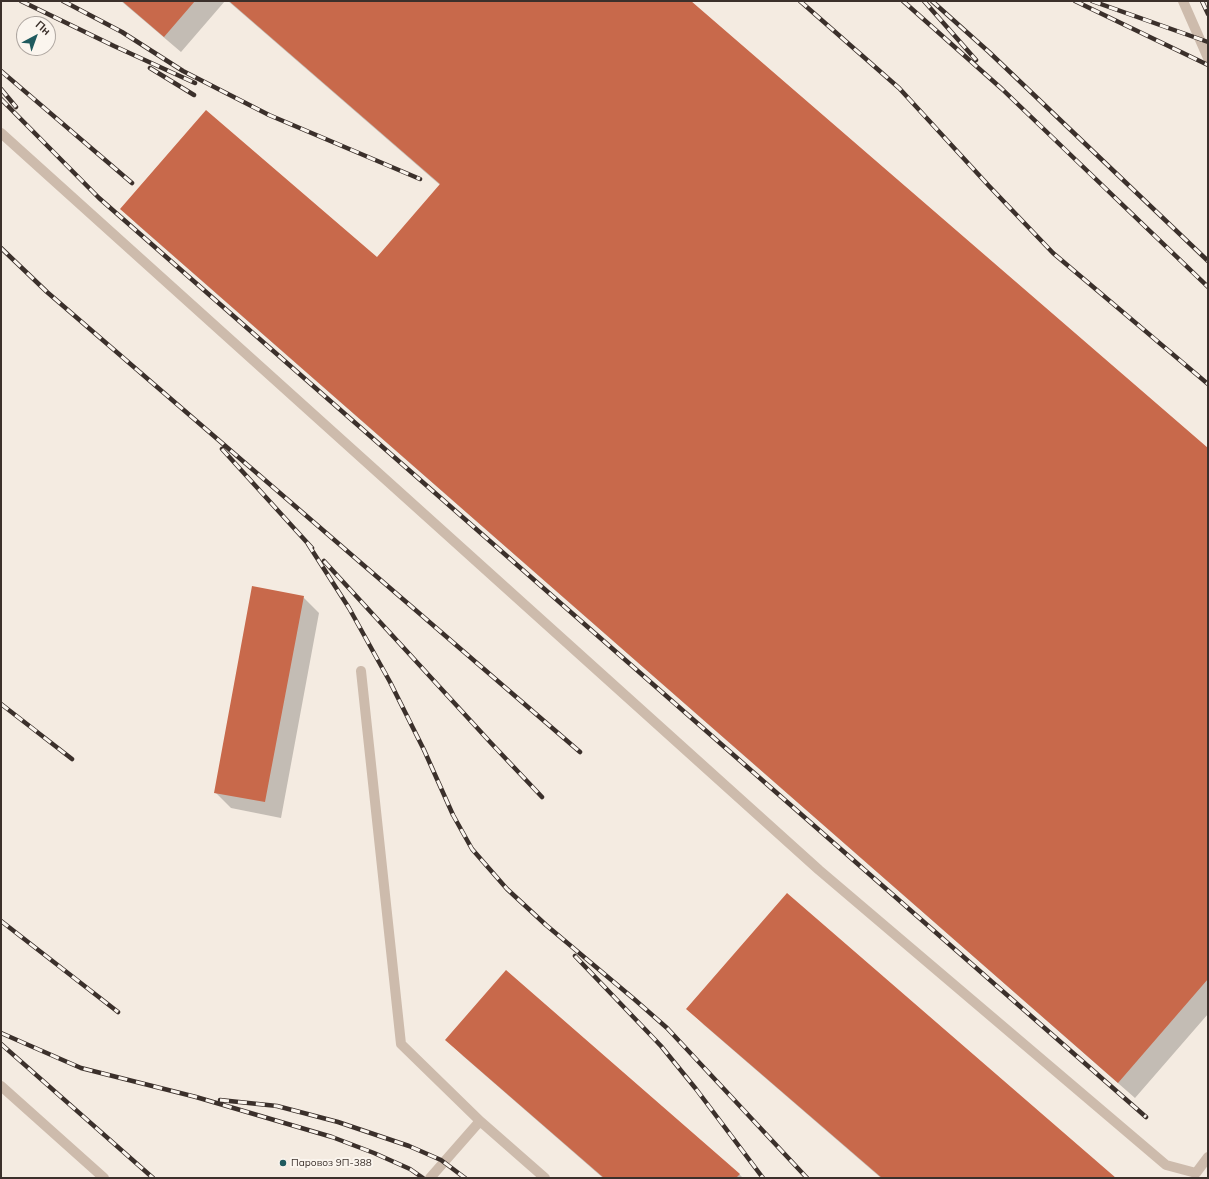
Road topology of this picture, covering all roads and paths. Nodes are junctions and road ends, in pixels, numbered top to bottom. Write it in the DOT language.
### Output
graph roads {
  1 [pos="1183,1"];
  2 [pos="1208,58"];
  3 [pos="1,133"];
  4 [pos="361,672"];
  5 [pos="1,1086"];
  6 [pos="480,1121"];
  7 [pos="1208,1157"];
  8 [pos="104,1178"];
  9 [pos="430,1178"];
  10 [pos="546,1178"];
  1 -- 2 [label="lane"];
  3 -- 7 [label="lane"];
  4 -- 6 [label="lane"];
  5 -- 8 [label="lane"];
  6 -- 9 [label="lane"];
  6 -- 10 [label="lane"];
}
